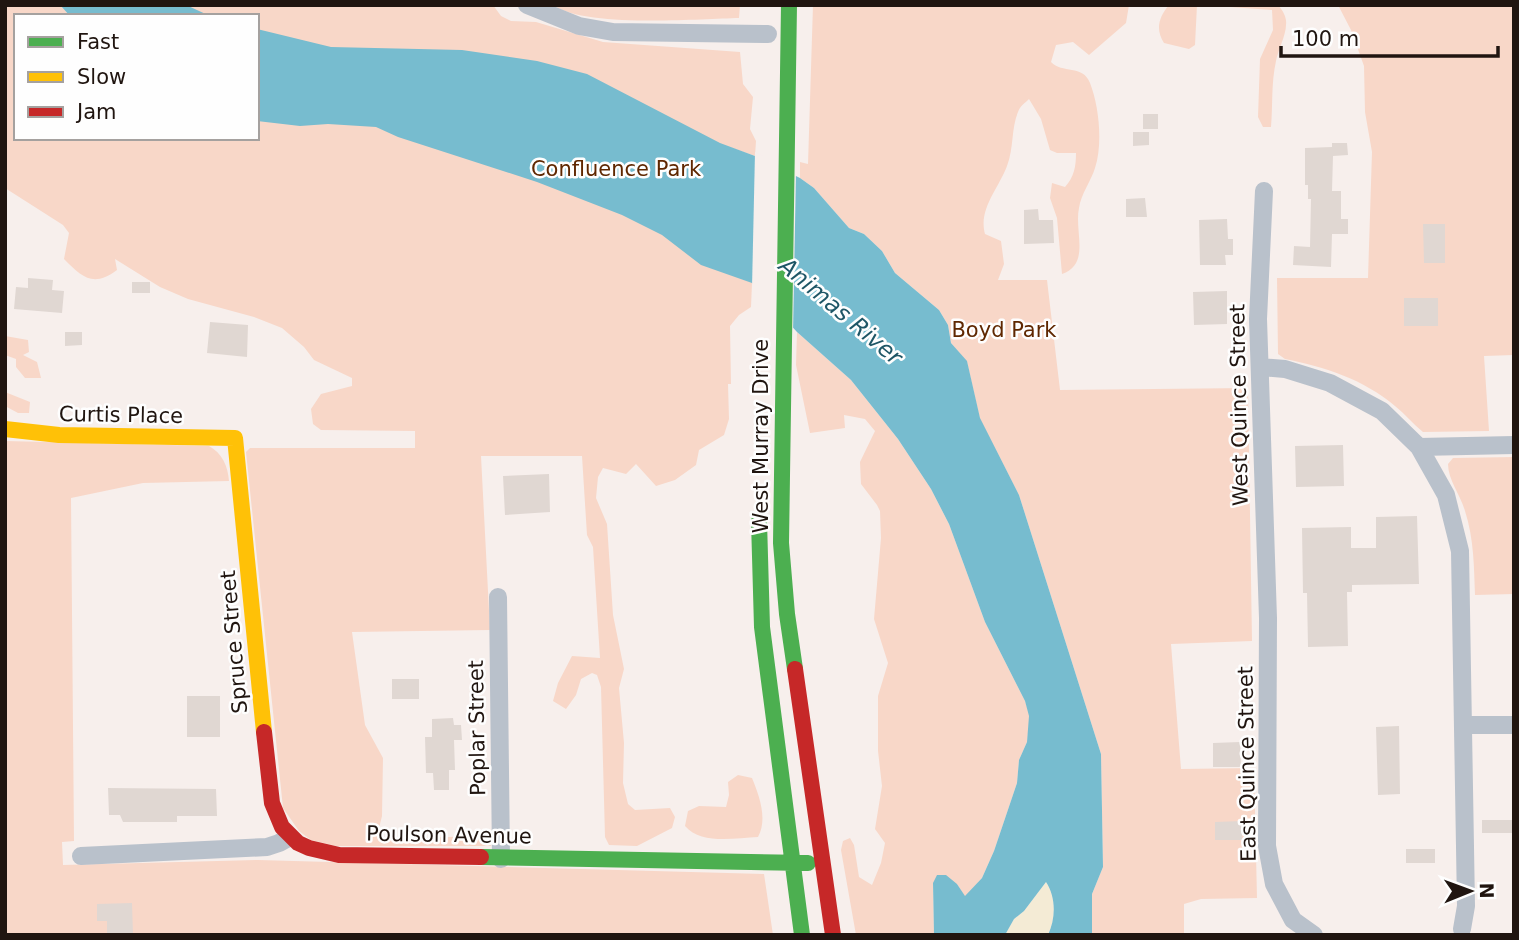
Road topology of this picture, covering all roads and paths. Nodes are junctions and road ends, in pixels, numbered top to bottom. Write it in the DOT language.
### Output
graph roads {
  1 [pos="527,5"];
  2 [pos="789,5"];
  3 [pos="768,15"];
  4 [pos="768,40"];
  5 [pos="1264,191"];
  6 [pos="1261,368"];
  7 [pos="5,429"];
  8 [pos="236,438"];
  9 [pos="1514,445"];
  10 [pos="1419,447"];
  11 [pos="760,502"];
  12 [pos="498,597"];
  13 [pos="1268,618"];
  14 [pos="1463,725"];
  15 [pos="1514,725"];
  16 [pos="290,837"];
  17 [pos="81,856"];
  18 [pos="502,859"];
  19 [pos="792,863"];
  20 [pos="823,863"];
  21 [pos="1466,933"];
  22 [pos="802,935"];
  23 [pos="833,935"];
  24 [pos="1314,935"];
  1 -- 4 [label="street"];
  2 -- 20 [label="main road, West Murray Drive"];
  3 -- 4 [label="main road"];
  5 -- 6 [label="street, West Quince Street"];
  6 -- 10 [label="street"];
  6 -- 13 [label="street, West Quince Street"];
  7 -- 8 [label="main road, Curtis Place"];
  8 -- 16 [label="main road, Spruce Street"];
  9 -- 10 [label="street"];
  10 -- 14 [label="street"];
  11 -- 19 [label="main road, West Murray Drive"];
  12 -- 18 [label="street, Poplar Street"];
  13 -- 24 [label="street, East Quince Street"];
  14 -- 15 [label="street"];
  14 -- 21 [label="street"];
  16 -- 17 [label="street"];
  16 -- 18 [label="main road, Poulson Avenue"];
  18 -- 19 [label="main road, Poulson Avenue"];
  19 -- 20 [label="main road, Poulson Avenue"];
  19 -- 22 [label="main road, West Murray Drive"];
  20 -- 23 [label="main road, West Murray Drive"];
}
